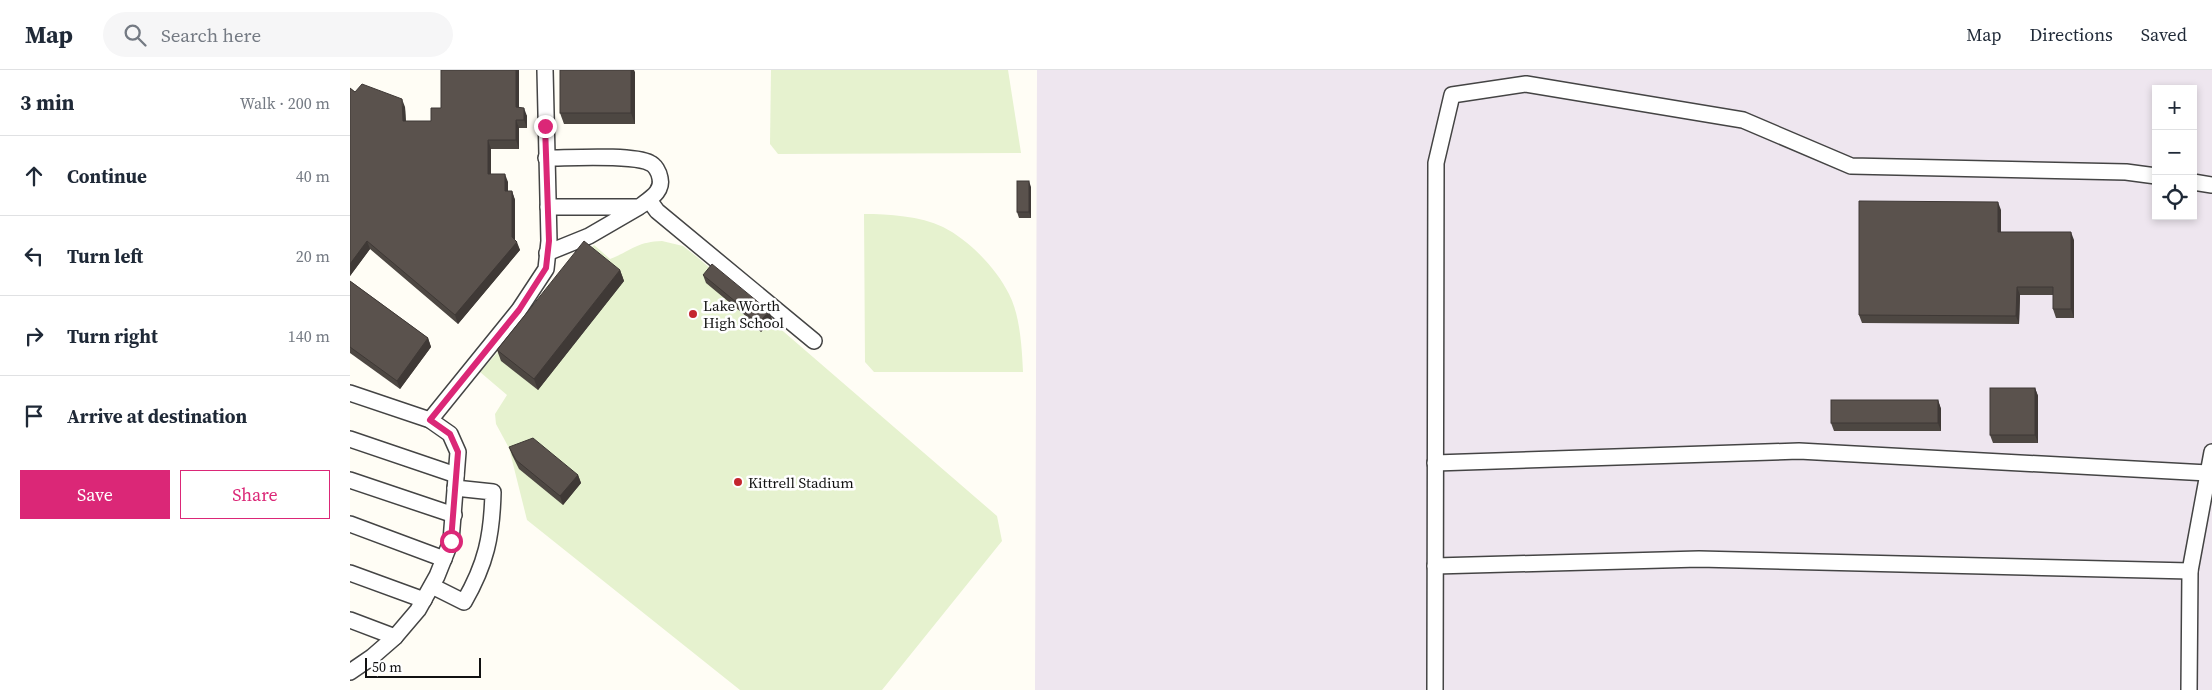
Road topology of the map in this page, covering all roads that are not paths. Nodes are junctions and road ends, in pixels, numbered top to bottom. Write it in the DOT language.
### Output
graph roads {
  1 [pos="545,70"];
  2 [pos="546,158"];
  3 [pos="2152,175"];
  4 [pos="2197,183"];
  5 [pos="2212,185"];
  6 [pos="644,203"];
  7 [pos="548,207"];
  8 [pos="548,253"];
  9 [pos="814,341"];
  10 [pos="350,393"];
  11 [pos="430,420"];
  12 [pos="350,439"];
  13 [pos="2212,452"];
  14 [pos="1435,463"];
  15 [pos="2208,473"];
  16 [pos="350,480"];
  17 [pos="455,481"];
  18 [pos="454,515"];
  19 [pos="350,524"];
  20 [pos="444,559"];
  21 [pos="1435,566"];
  22 [pos="2190,571"];
  23 [pos="350,573"];
  24 [pos="432,586"];
  25 [pos="424,600"];
  26 [pos="350,620"];
  27 [pos="395,637"];
  28 [pos="353,667"];
  29 [pos="1435,690"];
  30 [pos="2189,690"];
  1 -- 2 [label="lane"];
  2 -- 6 [label="lane"];
  2 -- 7 [label="lane"];
  3 -- 14 [label="lane"];
  4 -- 5 [label="lane"];
  6 -- 7 [label="lane"];
  6 -- 8 [label="lane"];
  6 -- 9 [label="lane"];
  7 -- 8 [label="lane"];
  8 -- 11 [label="lane"];
  10 -- 11 [label="lane"];
  11 -- 17 [label="lane"];
  12 -- 17 [label="lane"];
  13 -- 15 [label="lane"];
  14 -- 15 [label="lane"];
  14 -- 21 [label="lane"];
  15 -- 22 [label="lane"];
  16 -- 18 [label="lane"];
  17 -- 18 [label="lane"];
  17 -- 24 [label="lane"];
  18 -- 20 [label="lane"];
  19 -- 20 [label="lane"];
  20 -- 24 [label="lane"];
  21 -- 22 [label="lane"];
  21 -- 29 [label="lane"];
  22 -- 30 [label="lane"];
  23 -- 25 [label="lane"];
  24 -- 25 [label="lane"];
  25 -- 27 [label="lane"];
  26 -- 27 [label="lane"];
  27 -- 28 [label="lane"];
}
